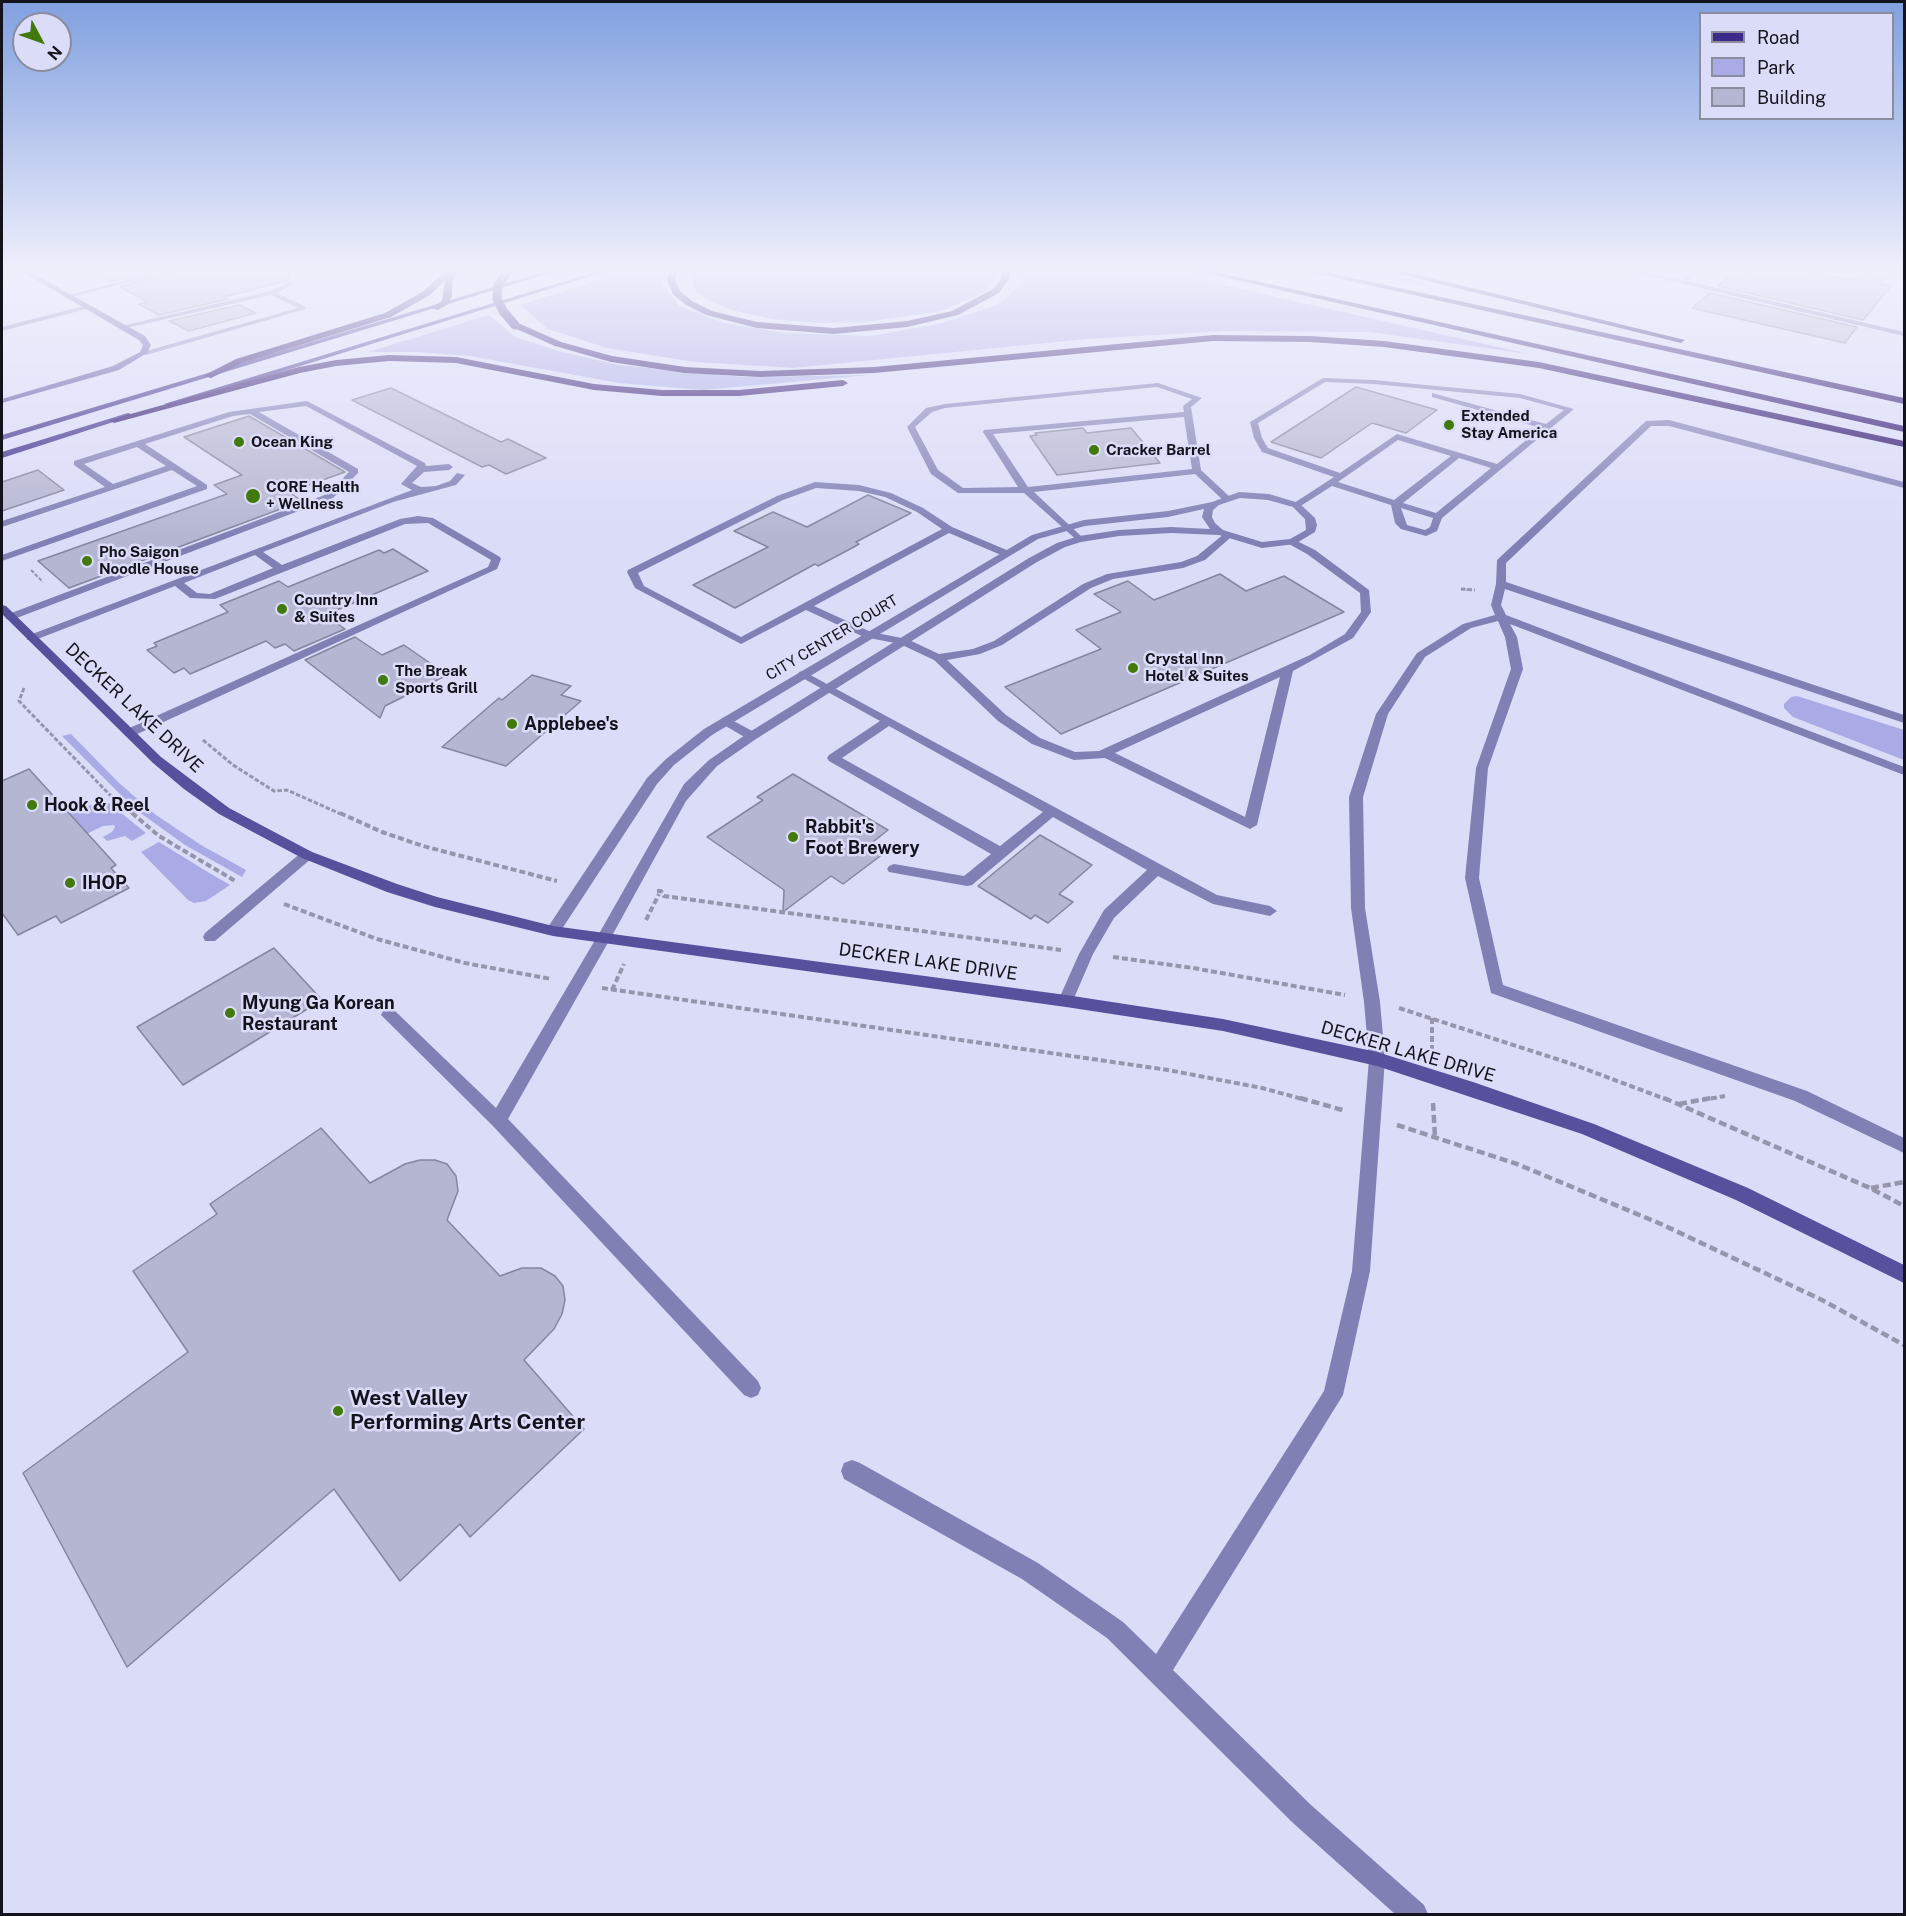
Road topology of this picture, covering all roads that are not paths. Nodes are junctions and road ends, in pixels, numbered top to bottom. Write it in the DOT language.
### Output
graph roads {
  1 [pos="132,359"];
  2 [pos="244,359"];
  3 [pos="263,359"];
  4 [pos="314,359"];
  5 [pos="374,359"];
  6 [pos="436,359"];
  7 [pos="614,359"];
  8 [pos="979,359"];
  9 [pos="1067,359"];
  10 [pos="1498,359"];
  11 [pos="1595,359"];
  12 [pos="1715,359"];
  13 [pos="1780,363"];
  14 [pos="208,376"];
  15 [pos="861,381"];
  16 [pos="849,382"];
  17 [pos="1400,385"];
  18 [pos="1905,394"];
  19 [pos="2,401"];
  20 [pos="1905,401"];
  21 [pos="251,411"];
  22 [pos="1188,414"];
  23 [pos="114,420"];
  24 [pos="1548,427"];
  25 [pos="1905,429"];
  26 [pos="2,438"];
  27 [pos="138,444"];
  28 [pos="1905,444"];
  29 [pos="2,455"];
  30 [pos="1457,455"];
  31 [pos="173,467"];
  32 [pos="449,467"];
  33 [pos="1498,467"];
  34 [pos="421,469"];
  35 [pos="1197,471"];
  36 [pos="459,475"];
  37 [pos="1341,476"];
  38 [pos="1330,483"];
  39 [pos="406,484"];
  40 [pos="1905,484"];
  41 [pos="112,487"];
  42 [pos="420,490"];
  43 [pos="1026,490"];
  44 [pos="1226,498"];
  45 [pos="390,500"];
  46 [pos="1214,504"];
  47 [pos="1395,504"];
  48 [pos="1296,506"];
  49 [pos="1438,517"];
  50 [pos="2,524"];
  51 [pos="1067,526"];
  52 [pos="949,529"];
  53 [pos="1223,534"];
  54 [pos="1079,539"];
  55 [pos="1292,542"];
  56 [pos="255,551"];
  57 [pos="1005,553"];
  58 [pos="2,558"];
  59 [pos="281,569"];
  60 [pos="176,582"];
  61 [pos="1501,584"];
  62 [pos="806,606"];
  63 [pos="5,614"];
  64 [pos="1502,617"];
  65 [pos="868,635"];
  66 [pos="31,638"];
  67 [pos="903,641"];
  68 [pos="938,658"];
  69 [pos="1288,669"];
  70 [pos="803,674"];
  71 [pos="828,688"];
  72 [pos="1905,718"];
  73 [pos="726,721"];
  74 [pos="888,721"];
  75 [pos="129,733"];
  76 [pos="752,736"];
  77 [pos="1105,753"];
  78 [pos="1905,771"];
  79 [pos="1052,811"];
  80 [pos="1001,853"];
  81 [pos="307,855"];
  82 [pos="894,869"];
  83 [pos="1157,869"];
  84 [pos="1270,911"];
  85 [pos="553,930"];
  86 [pos="210,937"];
  87 [pos="603,939"];
  88 [pos="1066,1001"];
  89 [pos="389,1015"];
  90 [pos="1377,1059"];
  91 [pos="498,1120"];
  92 [pos="1905,1146"];
  93 [pos="1905,1274"];
  94 [pos="752,1388"];
  95 [pos="852,1472"];
  96 [pos="1158,1672"];
  97 [pos="1414,1914"];
  1 -- 19 [label="street"];
  2 -- 14 [label="highway"];
  3 -- 14 [label="main road"];
  4 -- 23 [label="main road"];
  5 -- 23 [label="highway"];
  6 -- 16 [label="highway"];
  7 -- 8 [label="highway, bridge"];
  9 -- 15 [label="highway"];
  10 -- 28 [label="highway"];
  11 -- 25 [label="highway"];
  12 -- 20 [label="highway"];
  13 -- 18 [label="highway"];
  14 -- 26 [label="main road"];
  17 -- 24 [label="street"];
  17 -- 24 [label="street"];
  17 -- 37 [label="street"];
  21 -- 27 [label="street"];
  21 -- 34 [label="street"];
  21 -- 63 [label="street"];
  22 -- 35 [label="street"];
  22 -- 43 [label="street"];
  22 -- 43 [label="street"];
  23 -- 29 [label="main road"];
  24 -- 33 [label="street"];
  27 -- 31 [label="street"];
  27 -- 41 [label="street"];
  30 -- 33 [label="street"];
  30 -- 37 [label="street"];
  30 -- 47 [label="street"];
  31 -- 41 [label="street"];
  31 -- 58 [label="street"];
  32 -- 34 [label="street"];
  33 -- 49 [label="street"];
  34 -- 39 [label="street"];
  35 -- 43 [label="street"];
  35 -- 44 [label="street"];
  36 -- 42 [label="street"];
  37 -- 38 [label="street"];
  38 -- 47 [label="street"];
  38 -- 48 [label="street"];
  39 -- 42 [label="street"];
  39 -- 45 [label="street"];
  40 -- 61 [label="street"];
  41 -- 50 [label="street"];
  42 -- 45 [label="street"];
  43 -- 51 [label="street"];
  44 -- 46 [label="street, CITY CENTER COURT"];
  44 -- 48 [label="street, CITY CENTER COURT"];
  45 -- 56 [label="street"];
  46 -- 51 [label="street, CITY CENTER COURT"];
  46 -- 53 [label="street"];
  47 -- 49 [label="street"];
  47 -- 49 [label="street"];
  48 -- 55 [label="street"];
  51 -- 54 [label="street"];
  51 -- 57 [label="street, CITY CENTER COURT"];
  52 -- 57 [label="street"];
  52 -- 62 [label="street"];
  52 -- 62 [label="street"];
  53 -- 54 [label="street"];
  53 -- 55 [label="street"];
  53 -- 68 [label="street"];
  54 -- 67 [label="street"];
  55 -- 69 [label="street"];
  56 -- 59 [label="street"];
  56 -- 60 [label="street"];
  57 -- 65 [label="street, CITY CENTER COURT"];
  59 -- 60 [label="street"];
  59 -- 75 [label="street"];
  60 -- 66 [label="street"];
  61 -- 64 [label="street"];
  61 -- 72 [label="street"];
  62 -- 65 [label="street"];
  63 -- 66 [label="street, DECKER LAKE DRIVE"];
  64 -- 78 [label="street"];
  64 -- 90 [label="street"];
  64 -- 92 [label="street"];
  65 -- 67 [label="street"];
  65 -- 70 [label="street, CITY CENTER COURT"];
  66 -- 75 [label="street, DECKER LAKE DRIVE"];
  67 -- 68 [label="street"];
  67 -- 71 [label="street"];
  68 -- 77 [label="street"];
  69 -- 77 [label="street"];
  69 -- 77 [label="street"];
  70 -- 71 [label="street"];
  70 -- 73 [label="street, CITY CENTER COURT"];
  71 -- 74 [label="street"];
  71 -- 76 [label="street"];
  73 -- 76 [label="street"];
  73 -- 85 [label="street, CITY CENTER COURT"];
  74 -- 79 [label="street"];
  74 -- 80 [label="street"];
  75 -- 81 [label="street, DECKER LAKE DRIVE"];
  76 -- 87 [label="street"];
  79 -- 80 [label="street"];
  79 -- 83 [label="street"];
  80 -- 82 [label="street"];
  81 -- 85 [label="street, DECKER LAKE DRIVE"];
  81 -- 86 [label="street"];
  83 -- 84 [label="street"];
  83 -- 88 [label="street"];
  85 -- 87 [label="street, DECKER LAKE DRIVE"];
  87 -- 88 [label="street, DECKER LAKE DRIVE"];
  87 -- 91 [label="street"];
  88 -- 90 [label="street, DECKER LAKE DRIVE"];
  89 -- 91 [label="street"];
  90 -- 93 [label="street, DECKER LAKE DRIVE"];
  90 -- 96 [label="street"];
  91 -- 94 [label="street"];
  95 -- 96 [label="street"];
  96 -- 97 [label="street"];
}
